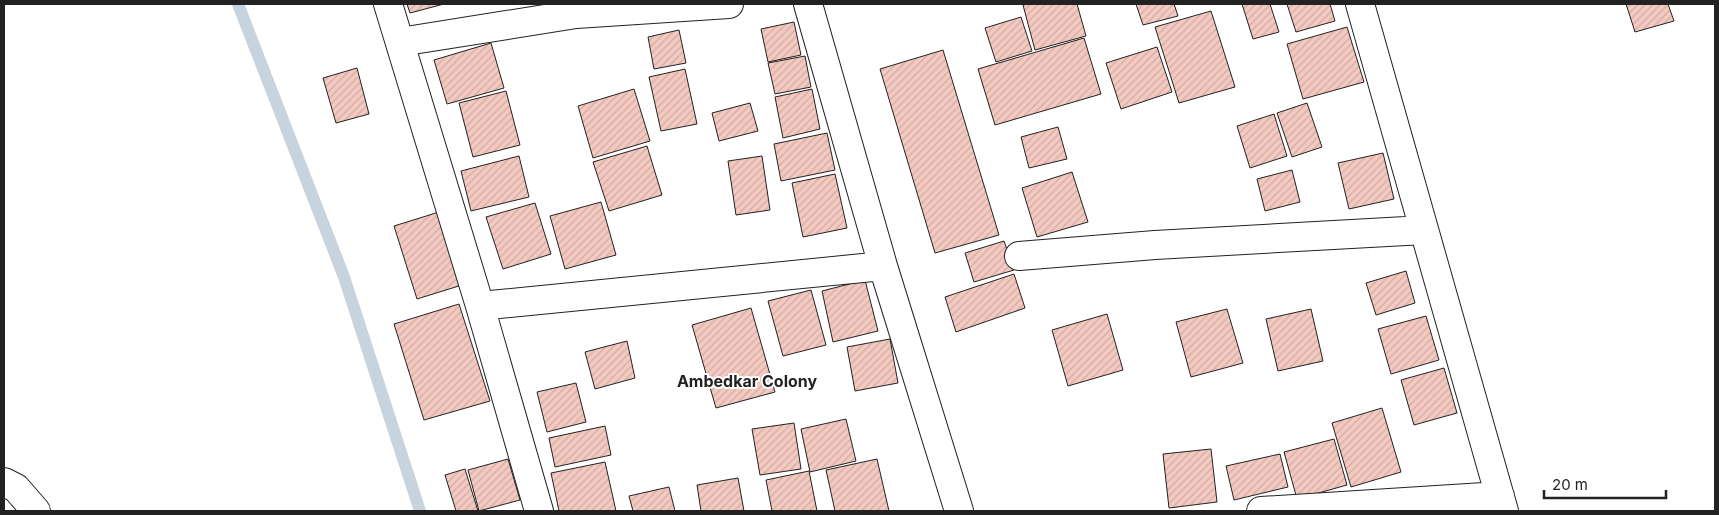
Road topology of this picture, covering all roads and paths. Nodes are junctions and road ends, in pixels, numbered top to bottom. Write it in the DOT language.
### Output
graph roads {
  1 [pos="388,4"];
  2 [pos="729,4"];
  3 [pos="808,4"];
  4 [pos="1360,4"];
  5 [pos="400,42"];
  6 [pos="1424,230"];
  7 [pos="1019,256"];
  8 [pos="883,266"];
  9 [pos="480,306"];
  10 [pos="4,482"];
  11 [pos="1502,504"];
  12 [pos="36,511"];
  13 [pos="539,511"];
  14 [pos="959,511"];
  15 [pos="1261,511"];
  1 -- 5 [label="street"];
  2 -- 5 [label="street"];
  3 -- 8 [label="street"];
  4 -- 6 [label="street"];
  5 -- 9 [label="street"];
  6 -- 7 [label="street"];
  6 -- 11 [label="street"];
  8 -- 9 [label="street"];
  8 -- 14 [label="street"];
  9 -- 13 [label="street"];
  10 -- 12 [label="street"];
  11 -- 15 [label="street"];
}
